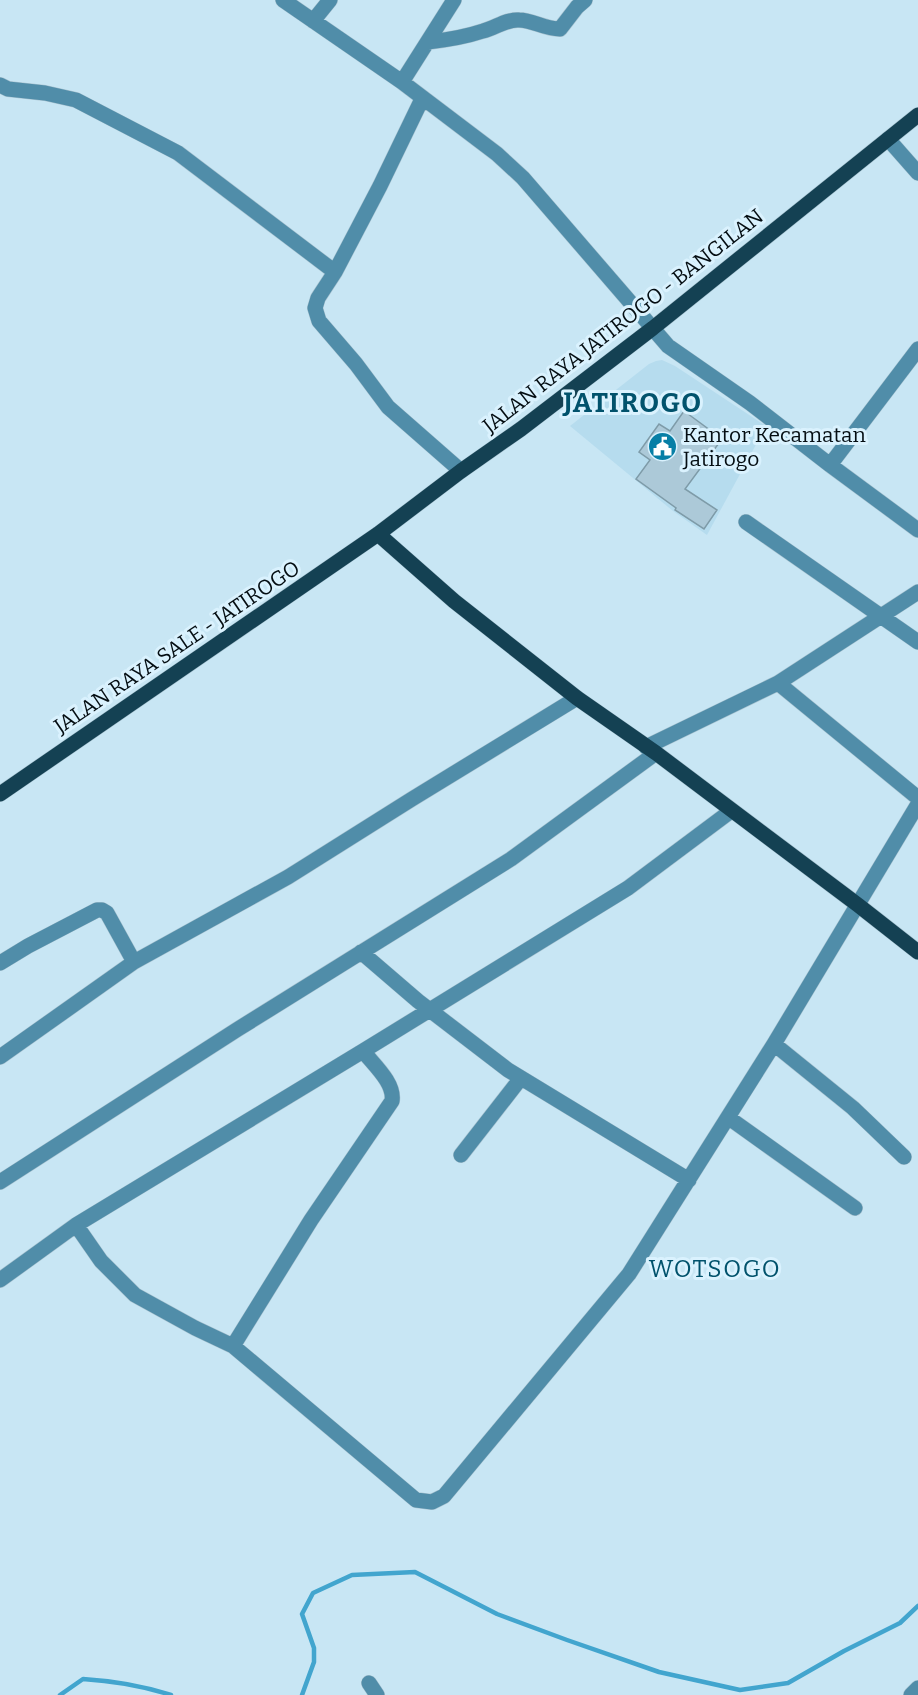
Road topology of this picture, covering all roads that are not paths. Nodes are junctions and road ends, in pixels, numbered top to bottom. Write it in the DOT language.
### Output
graph roads {
  1 [pos="283,0"];
  2 [pos="330,0"];
  3 [pos="454,0"];
  4 [pos="585,0"];
  5 [pos="313,21"];
  6 [pos="428,42"];
  7 [pos="402,82"];
  8 [pos="0,85"];
  9 [pos="422,99"];
  10 [pos="918,115"];
  11 [pos="888,139"];
  12 [pos="918,173"];
  13 [pos="335,272"];
  14 [pos="653,328"];
  15 [pos="917,353"];
  16 [pos="830,465"];
  17 [pos="460,471"];
  18 [pos="746,522"];
  19 [pos="918,530"];
  20 [pos="378,534"];
  21 [pos="918,592"];
  22 [pos="881,617"];
  23 [pos="918,642"];
  24 [pos="778,683"];
  25 [pos="577,698"];
  26 [pos="651,750"];
  27 [pos="0,794"];
  28 [pos="918,798"];
  29 [pos="918,804"];
  30 [pos="731,811"];
  31 [pos="914,822"];
  32 [pos="858,905"];
  33 [pos="361,952"];
  34 [pos="918,952"];
  35 [pos="134,962"];
  36 [pos="0,963"];
  37 [pos="430,1010"];
  38 [pos="774,1044"];
  39 [pos="363,1051"];
  40 [pos="0,1057"];
  41 [pos="521,1078"];
  42 [pos="729,1118"];
  43 [pos="461,1155"];
  44 [pos="904,1157"];
  45 [pos="689,1180"];
  46 [pos="0,1182"];
  47 [pos="855,1208"];
  48 [pos="76,1225"];
  49 [pos="0,1280"];
  50 [pos="233,1346"];
  51 [pos="918,1688"];
  52 [pos="911,1695"];
  1 -- 5 [label="street"];
  2 -- 5 [label="street"];
  3 -- 6 [label="street"];
  4 -- 6 [label="street"];
  5 -- 7 [label="street"];
  6 -- 7 [label="street"];
  7 -- 9 [label="street"];
  8 -- 13 [label="street"];
  9 -- 13 [label="street"];
  9 -- 14 [label="street"];
  10 -- 11 [label="main road, JALAN RAYA JATIROGO - BANGILAN"];
  11 -- 12 [label="street"];
  11 -- 14 [label="main road, JALAN RAYA JATIROGO - BANGILAN"];
  13 -- 17 [label="street"];
  14 -- 16 [label="street"];
  14 -- 17 [label="main road, JALAN RAYA JATIROGO - BANGILAN"];
  15 -- 16 [label="street"];
  16 -- 19 [label="street"];
  17 -- 20 [label="main road, JALAN RAYA JATIROGO - BANGILAN"];
  18 -- 22 [label="street"];
  20 -- 25 [label="main road"];
  20 -- 27 [label="main road, JALAN RAYA SALE - JATIROGO"];
  21 -- 22 [label="street"];
  22 -- 23 [label="street"];
  22 -- 24 [label="street"];
  24 -- 26 [label="street"];
  24 -- 28 [label="street"];
  25 -- 26 [label="main road"];
  25 -- 35 [label="street"];
  26 -- 30 [label="main road"];
  26 -- 33 [label="street"];
  29 -- 31 [label="street"];
  30 -- 32 [label="main road"];
  30 -- 37 [label="street"];
  31 -- 32 [label="street"];
  32 -- 34 [label="main road"];
  32 -- 38 [label="street"];
  33 -- 37 [label="street"];
  33 -- 46 [label="street"];
  35 -- 36 [label="street"];
  35 -- 40 [label="street"];
  37 -- 39 [label="street"];
  37 -- 41 [label="street"];
  38 -- 42 [label="street"];
  38 -- 44 [label="street"];
  39 -- 48 [label="street"];
  39 -- 50 [label="street"];
  41 -- 43 [label="street"];
  41 -- 45 [label="street"];
  42 -- 45 [label="street"];
  42 -- 47 [label="street"];
  45 -- 50 [label="street"];
  48 -- 49 [label="street"];
  48 -- 50 [label="street"];
  51 -- 52 [label="street"];
}
